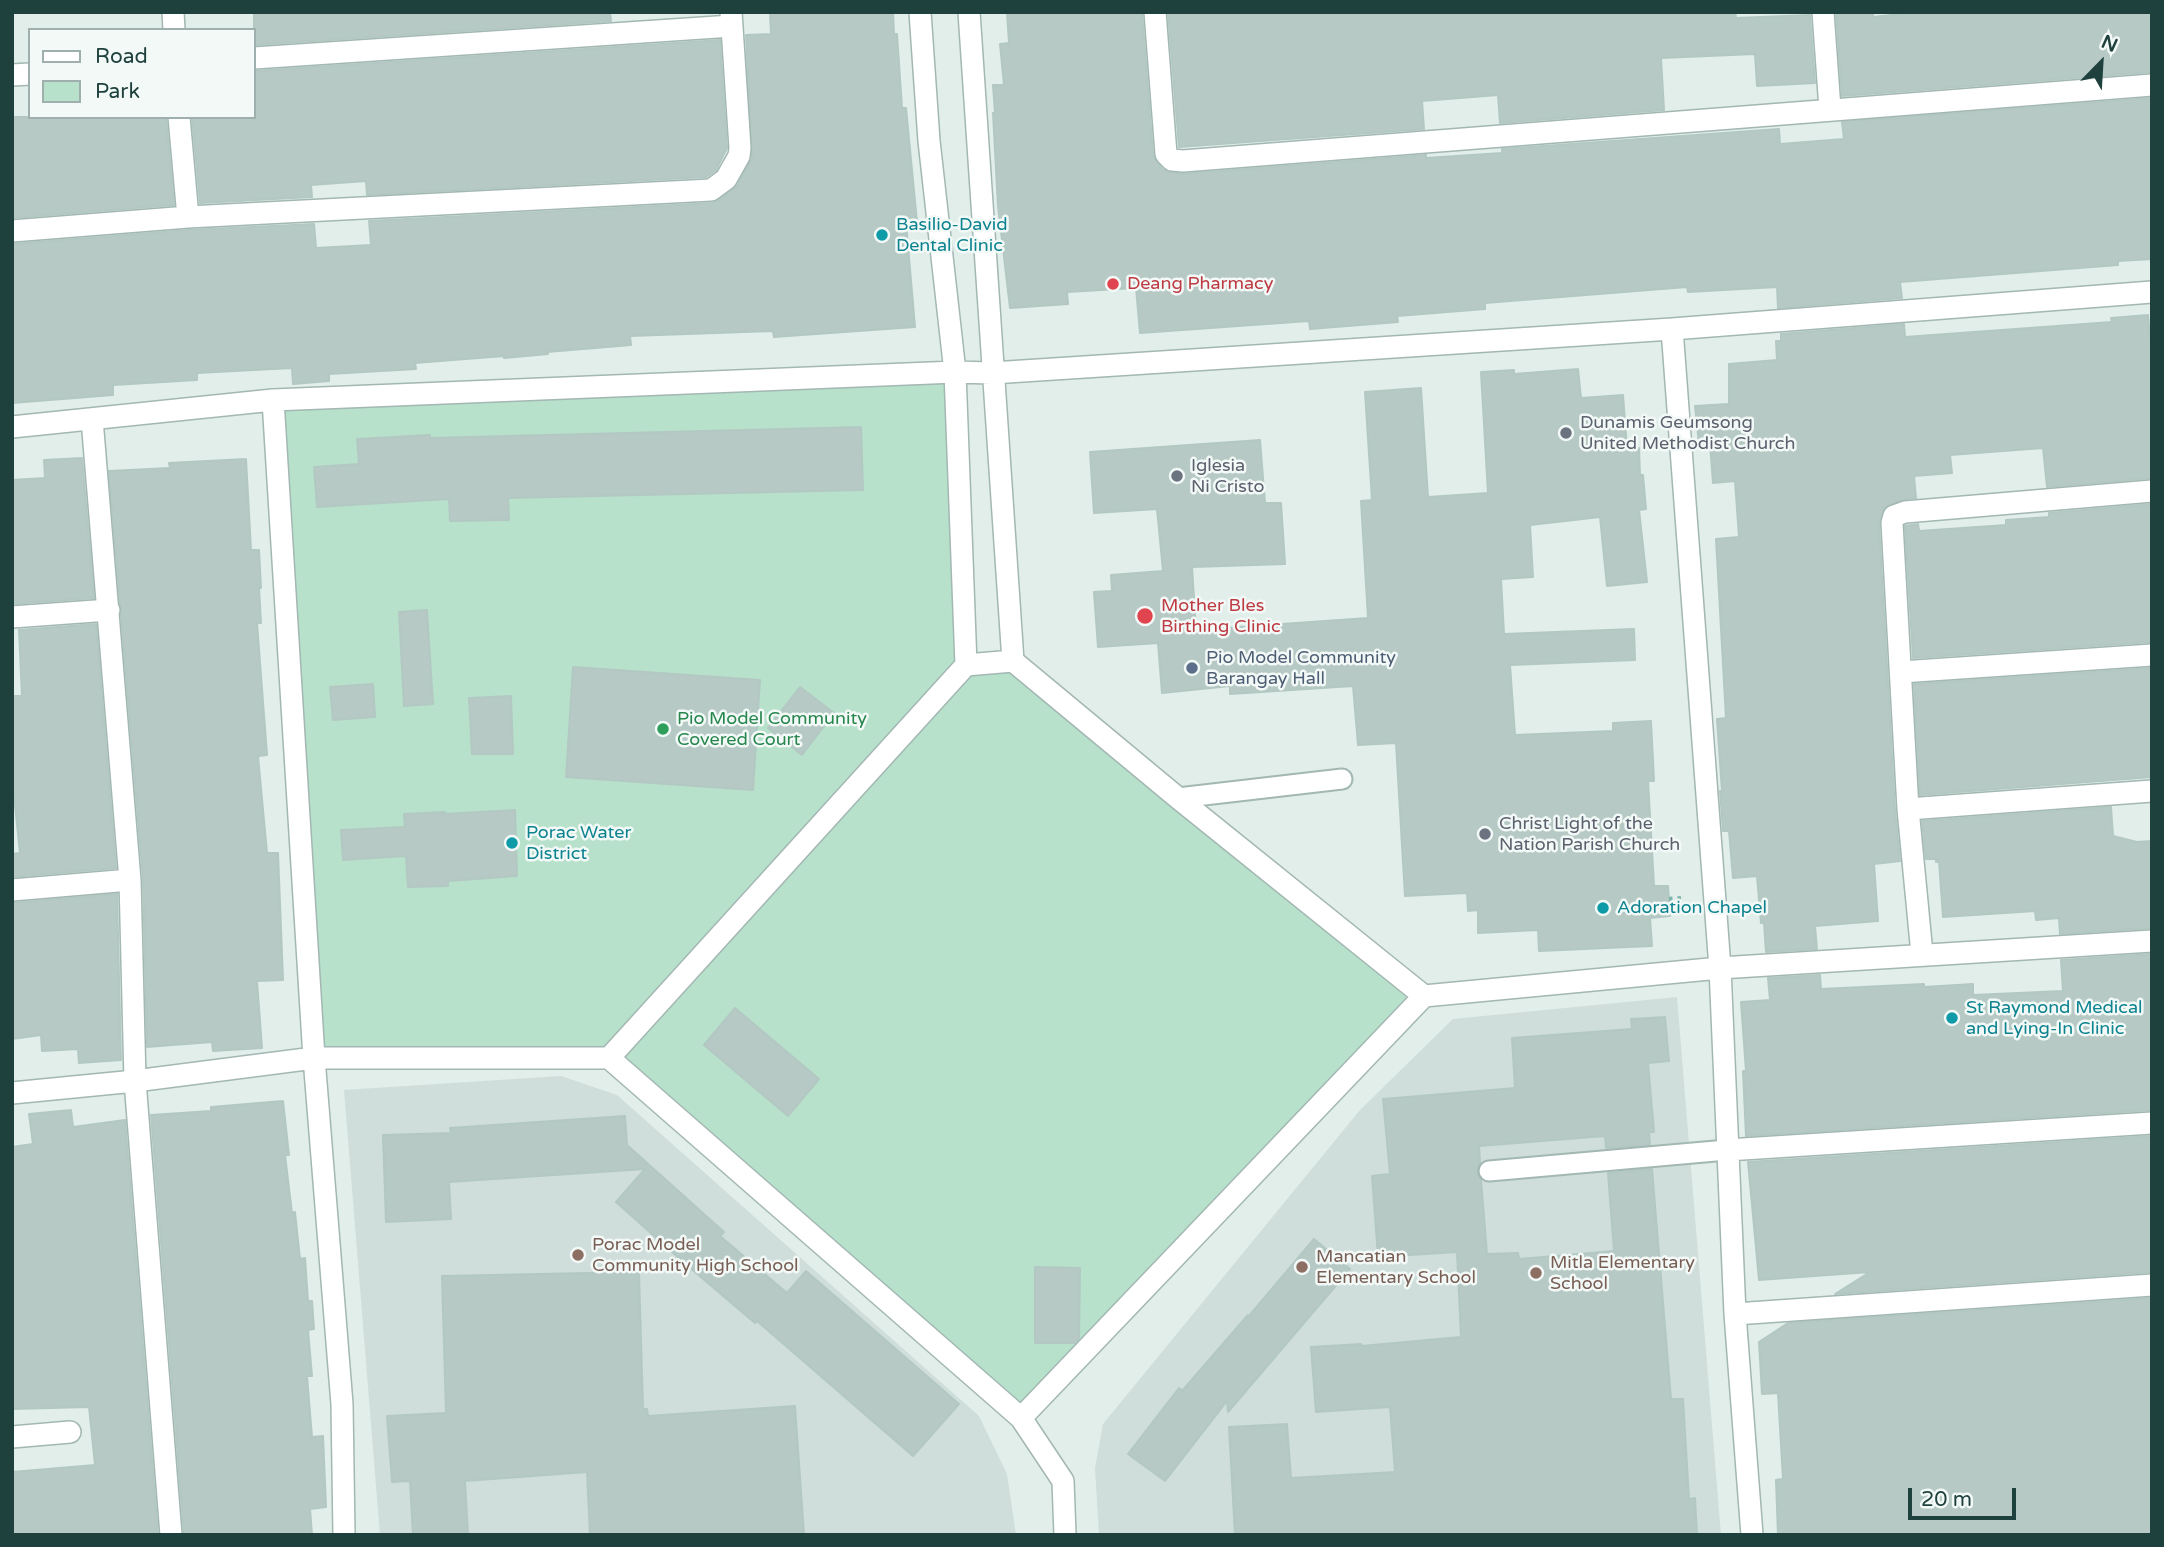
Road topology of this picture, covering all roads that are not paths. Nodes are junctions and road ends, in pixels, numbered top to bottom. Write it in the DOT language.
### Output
graph roads {
  1 [pos="920,12"];
  2 [pos="968,12"];
  3 [pos="1155,12"];
  4 [pos="1823,12"];
  5 [pos="732,19"];
  6 [pos="256,58"];
  7 [pos="2152,85"];
  8 [pos="1830,109"];
  9 [pos="179,119"];
  10 [pos="188,217"];
  11 [pos="12,232"];
  12 [pos="2152,292"];
  13 [pos="1672,329"];
  14 [pos="955,372"];
  15 [pos="992,373"];
  16 [pos="273,400"];
  17 [pos="92,419"];
  18 [pos="12,427"];
  19 [pos="2152,491"];
  20 [pos="109,610"];
  21 [pos="12,617"];
  22 [pos="2152,654"];
  23 [pos="1013,661"];
  24 [pos="966,665"];
  25 [pos="1901,672"];
  26 [pos="1342,779"];
  27 [pos="2152,791"];
  28 [pos="1178,798"];
  29 [pos="1908,809"];
  30 [pos="130,880"];
  31 [pos="12,890"];
  32 [pos="2152,941"];
  33 [pos="1922,954"];
  34 [pos="1720,968"];
  35 [pos="1424,996"];
  36 [pos="314,1058"];
  37 [pos="609,1058"];
  38 [pos="135,1081"];
  39 [pos="12,1093"];
  40 [pos="2152,1123"];
  41 [pos="1727,1150"];
  42 [pos="1489,1171"];
  43 [pos="2152,1284"];
  44 [pos="1735,1314"];
  45 [pos="1021,1419"];
  46 [pos="70,1433"];
  47 [pos="12,1437"];
  48 [pos="171,1535"];
  49 [pos="344,1535"];
  50 [pos="1065,1535"];
  51 [pos="1752,1535"];
  1 -- 14 [label="street"];
  2 -- 15 [label="street"];
  3 -- 8 [label="street"];
  4 -- 8 [label="street"];
  5 -- 6 [label="street"];
  5 -- 10 [label="street"];
  7 -- 8 [label="street"];
  9 -- 10 [label="street"];
  10 -- 11 [label="street"];
  12 -- 13 [label="street"];
  13 -- 15 [label="street"];
  13 -- 34 [label="street"];
  14 -- 15 [label="street"];
  14 -- 16 [label="street"];
  14 -- 24 [label="street"];
  15 -- 23 [label="street"];
  16 -- 17 [label="street"];
  16 -- 36 [label="street"];
  17 -- 18 [label="street"];
  17 -- 20 [label="street"];
  19 -- 25 [label="street"];
  20 -- 21 [label="street"];
  20 -- 30 [label="street"];
  22 -- 25 [label="street"];
  23 -- 24 [label="street"];
  23 -- 28 [label="street"];
  24 -- 37 [label="street"];
  25 -- 29 [label="street"];
  26 -- 28 [label="lane"];
  27 -- 29 [label="street"];
  28 -- 35 [label="street"];
  29 -- 33 [label="street"];
  30 -- 31 [label="street"];
  30 -- 38 [label="street"];
  32 -- 33 [label="street"];
  33 -- 34 [label="street"];
  34 -- 35 [label="street"];
  34 -- 41 [label="street"];
  35 -- 45 [label="street"];
  36 -- 37 [label="street"];
  36 -- 38 [label="street"];
  36 -- 49 [label="street"];
  37 -- 45 [label="street"];
  38 -- 39 [label="street"];
  38 -- 48 [label="street"];
  40 -- 41 [label="street"];
  41 -- 42 [label="lane"];
  41 -- 44 [label="street"];
  43 -- 44 [label="street"];
  44 -- 51 [label="street"];
  45 -- 50 [label="street"];
  46 -- 47 [label="street"];
}
